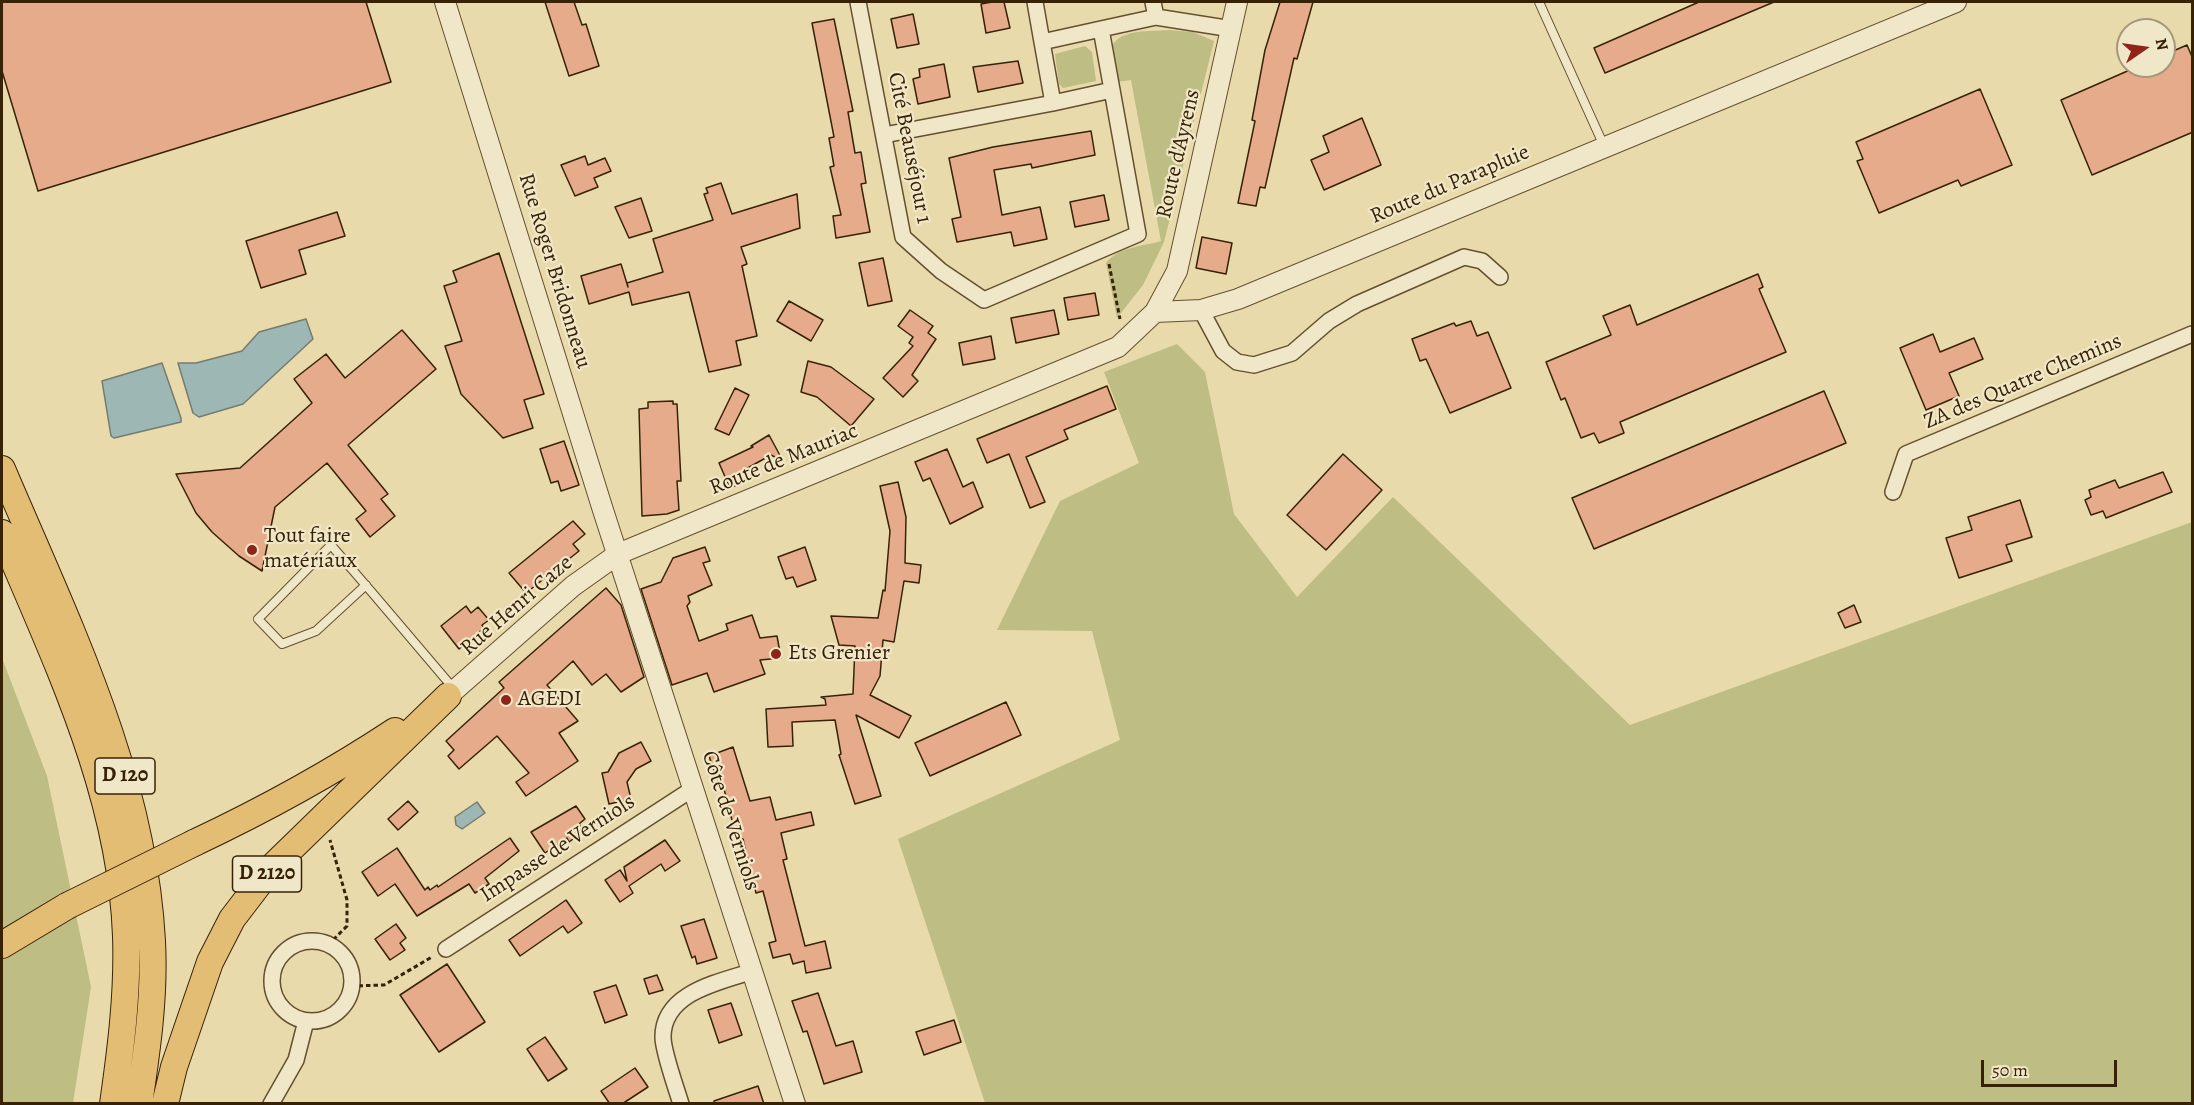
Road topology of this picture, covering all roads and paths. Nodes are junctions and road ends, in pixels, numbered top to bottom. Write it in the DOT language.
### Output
graph roads {
  1 [pos="445,2"];
  2 [pos="858,2"];
  3 [pos="1035,2"];
  4 [pos="1153,2"];
  5 [pos="1237,2"];
  6 [pos="1539,2"];
  7 [pos="1956,2"];
  8 [pos="1156,17"];
  9 [pos="1101,29"];
  10 [pos="1232,29"];
  11 [pos="1042,42"];
  12 [pos="1112,90"];
  13 [pos="1053,103"];
  14 [pos="884,135"];
  15 [pos="1604,147"];
  16 [pos="1107,248"];
  17 [pos="1500,277"];
  18 [pos="1201,310"];
  19 [pos="1155,312"];
  20 [pos="2193,334"];
  21 [pos="1125,340"];
  22 [pos="2,469"];
  23 [pos="1893,492"];
  24 [pos="2,533"];
  25 [pos="618,554"];
  26 [pos="366,585"];
  27 [pos="452,693"];
  28 [pos="694,788"];
  29 [pos="322,818"];
  30 [pos="2,945"];
  31 [pos="328,945"];
  32 [pos="446,948"];
  33 [pos="753,970"];
  34 [pos="351,986"];
  35 [pos="306,1021"];
  36 [pos="113,1104"];
  37 [pos="139,1104"];
  38 [pos="165,1104"];
  39 [pos="271,1104"];
  40 [pos="681,1104"];
  41 [pos="795,1104"];
  1 -- 25 [label="street, Rue Roger Bridonneau"];
  2 -- 14 [label="street, Cité Beauséjour 1"];
  3 -- 11 [label="street"];
  4 -- 8 [label="street"];
  5 -- 10 [label="street, Route d'Ayrens"];
  6 -- 15 [label="lane"];
  7 -- 15 [label="street, Route du Parapluie"];
  8 -- 9 [label="street"];
  8 -- 10 [label="street"];
  9 -- 11 [label="street"];
  9 -- 12 [label="street, Cité Beauséjour 1"];
  10 -- 19 [label="street, Route d'Ayrens"];
  11 -- 13 [label="street"];
  12 -- 13 [label="street"];
  12 -- 16 [label="street, Cité Beauséjour 1"];
  13 -- 14 [label="street"];
  14 -- 16 [label="street, Cité Beauséjour 1"];
  15 -- 18 [label="street, Route du Parapluie"];
  16 -- 21 [label="path"];
  17 -- 18 [label="street"];
  18 -- 19 [label="street, Route du Parapluie"];
  19 -- 21 [label="street"];
  20 -- 23 [label="street, ZA des Quatre Chemins"];
  21 -- 25 [label="street, Route de Mauriac"];
  22 -- 37 [label="highway, D 120"];
  24 -- 36 [label="highway, D 120"];
  25 -- 27 [label="street, Rue Henri Caze / D 2120"];
  25 -- 28 [label="street, Côte de Verniols"];
  26 -- 26 [label="lane"];
  26 -- 27 [label="lane"];
  27 -- 29 [label="highway, D 2120"];
  27 -- 30 [label="highway, D 2120, bridge"];
  28 -- 32 [label="street, Impasse de Verniols"];
  28 -- 33 [label="street, Côte de Verniols"];
  29 -- 31 [label="path"];
  29 -- 38 [label="highway, D 2120"];
  31 -- 34 [label="street"];
  31 -- 35 [label="street"];
  32 -- 34 [label="path"];
  33 -- 40 [label="street"];
  33 -- 41 [label="street, Côte de Verniols"];
  34 -- 35 [label="street"];
  35 -- 39 [label="street"];
}
